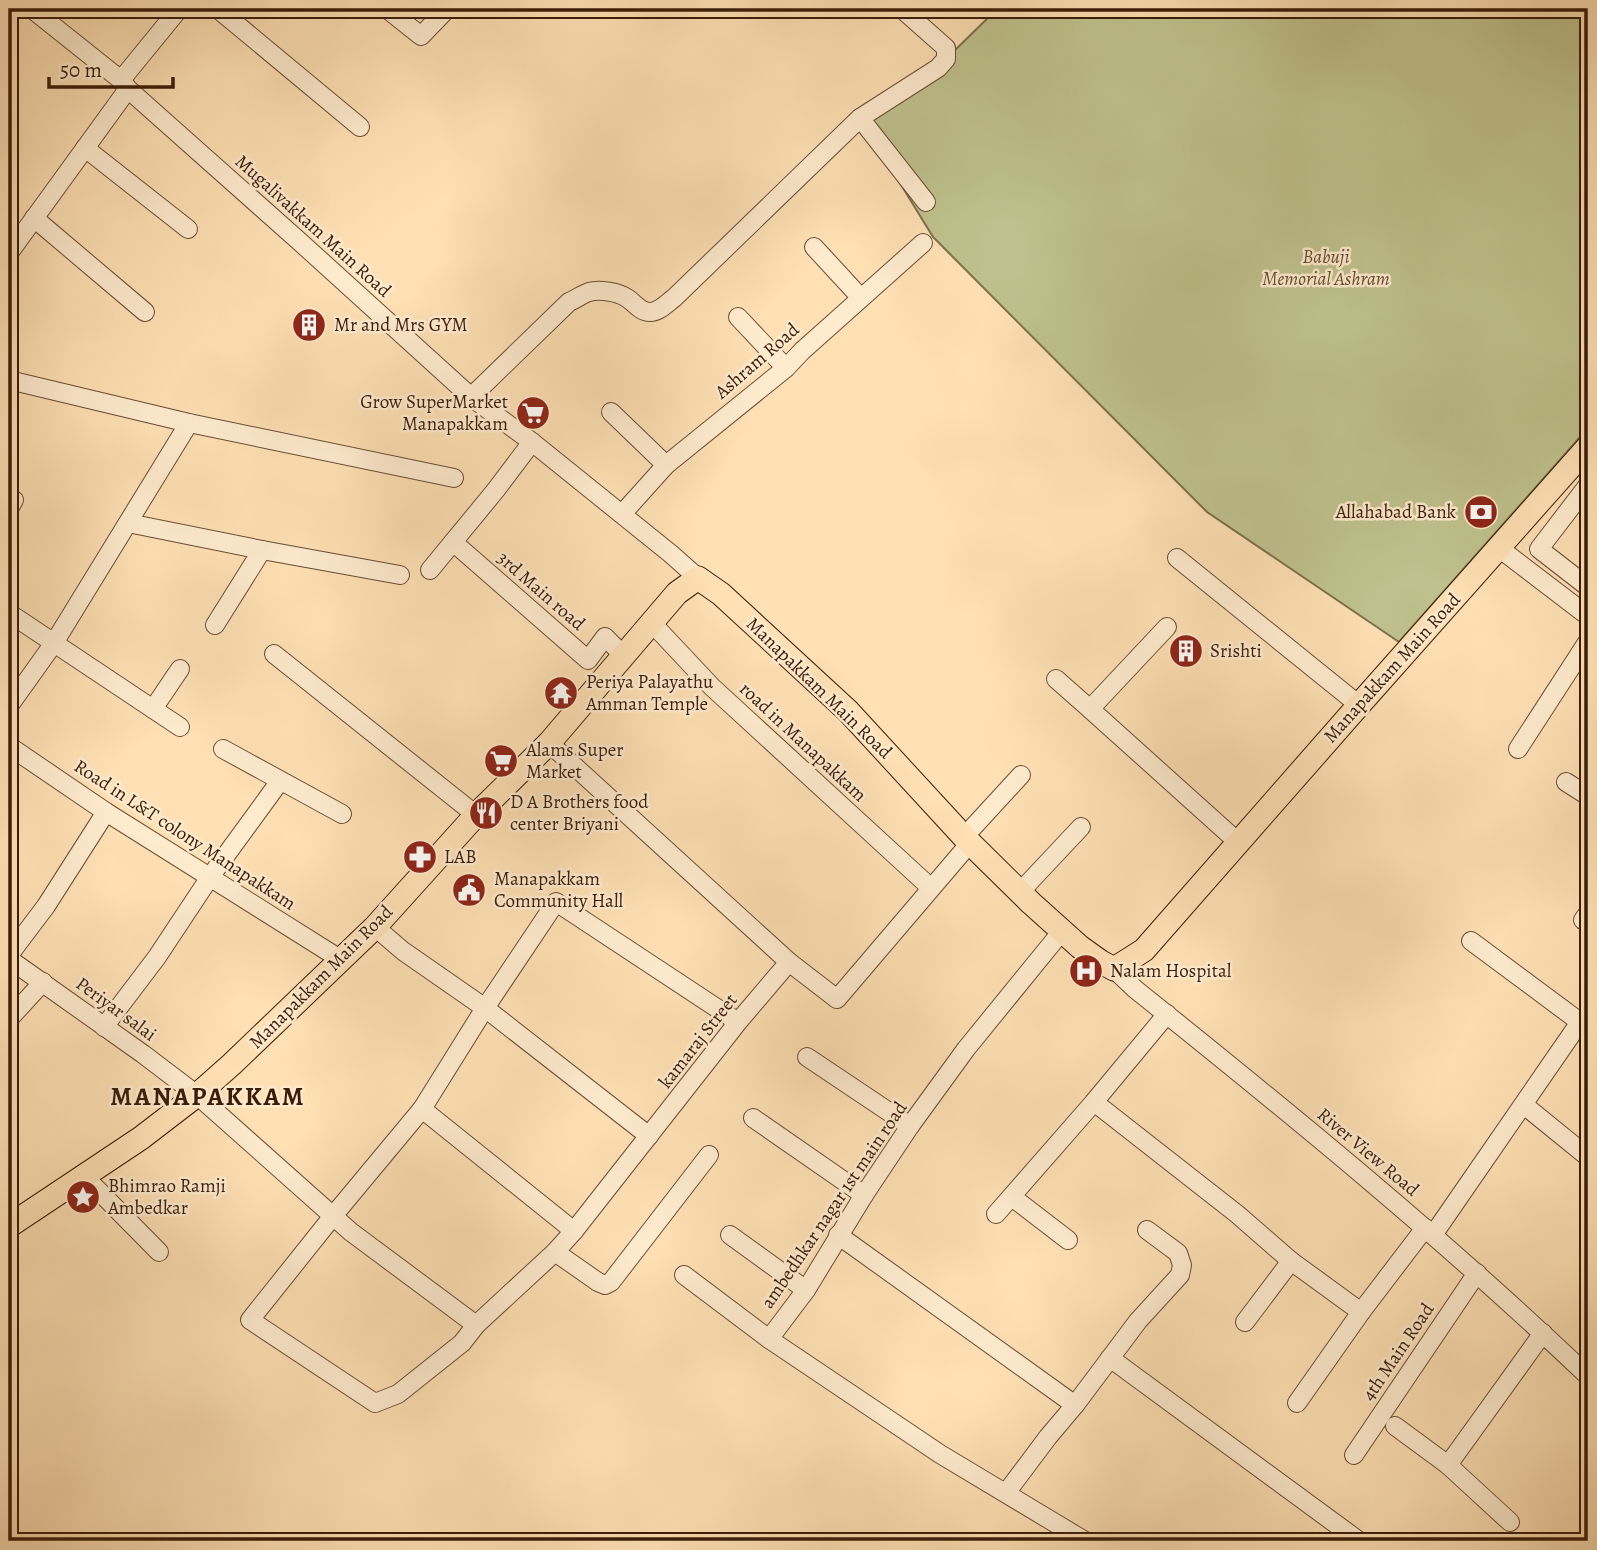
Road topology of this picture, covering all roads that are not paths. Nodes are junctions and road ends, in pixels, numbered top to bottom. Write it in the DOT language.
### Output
graph roads {
  1 [pos="32,9"];
  2 [pos="178,9"];
  3 [pos="218,9"];
  4 [pos="387,9"];
  5 [pos="447,9"];
  6 [pos="902,9"];
  7 [pos="125,85"];
  8 [pos="860,118"];
  9 [pos="360,127"];
  10 [pos="85,148"];
  11 [pos="926,202"];
  12 [pos="34,218"];
  13 [pos="188,229"];
  14 [pos="923,243"];
  15 [pos="814,247"];
  16 [pos="9,253"];
  17 [pos="861,298"];
  18 [pos="145,312"];
  19 [pos="738,317"];
  20 [pos="786,368"];
  21 [pos="9,380"];
  22 [pos="471,397"];
  23 [pos="611,412"];
  24 [pos="189,423"];
  25 [pos="532,442"];
  26 [pos="1588,447"];
  27 [pos="666,466"];
  28 [pos="1570,468"];
  29 [pos="454,478"];
  30 [pos="1588,485"];
  31 [pos="622,514"];
  32 [pos="128,523"];
  33 [pos="453,542"];
  34 [pos="1499,548"];
  35 [pos="262,550"];
  36 [pos="1177,558"];
  37 [pos="430,570"];
  38 [pos="400,575"];
  39 [pos="698,578"];
  40 [pos="1588,587"];
  41 [pos="9,613"];
  42 [pos="1588,616"];
  43 [pos="651,622"];
  44 [pos="215,625"];
  45 [pos="1167,627"];
  46 [pos="1588,642"];
  47 [pos="54,643"];
  48 [pos="274,654"];
  49 [pos="623,655"];
  50 [pos="180,669"];
  51 [pos="1056,679"];
  52 [pos="1359,705"];
  53 [pos="9,706"];
  54 [pos="153,709"];
  55 [pos="1090,709"];
  56 [pos="180,727"];
  57 [pos="549,743"];
  58 [pos="9,746"];
  59 [pos="223,749"];
  60 [pos="1518,749"];
  61 [pos="1021,775"];
  62 [pos="280,782"];
  63 [pos="1566,782"];
  64 [pos="1588,796"];
  65 [pos="106,812"];
  66 [pos="342,814"];
  67 [pos="476,815"];
  68 [pos="1081,827"];
  69 [pos="967,840"];
  70 [pos="1239,843"];
  71 [pos="210,877"];
  72 [pos="931,888"];
  73 [pos="1020,892"];
  74 [pos="375,927"];
  75 [pos="1062,931"];
  76 [pos="1471,941"];
  77 [pos="9,957"];
  78 [pos="340,959"];
  79 [pos="789,962"];
  80 [pos="1114,969"];
  81 [pos="43,982"];
  82 [pos="485,1008"];
  83 [pos="1167,1014"];
  84 [pos="9,1019"];
  85 [pos="738,1022"];
  86 [pos="1584,1025"];
  87 [pos="104,1027"];
  88 [pos="807,1057"];
  89 [pos="197,1095"];
  90 [pos="1094,1102"];
  91 [pos="1524,1105"];
  92 [pos="422,1109"];
  93 [pos="753,1118"];
  94 [pos="910,1126"];
  95 [pos="649,1136"];
  96 [pos="709,1155"];
  97 [pos="1588,1157"];
  98 [pos="84,1176"];
  99 [pos="864,1195"];
  100 [pos="1012,1196"];
  101 [pos="996,1214"];
  102 [pos="333,1216"];
  103 [pos="9,1226"];
  104 [pos="1147,1230"];
  105 [pos="574,1231"];
  106 [pos="1429,1231"];
  107 [pos="730,1235"];
  108 [pos="838,1235"];
  109 [pos="1068,1240"];
  110 [pos="159,1252"];
  111 [pos="555,1252"];
  112 [pos="1291,1261"];
  113 [pos="1477,1273"];
  114 [pos="684,1275"];
  115 [pos="806,1290"];
  116 [pos="1361,1312"];
  117 [pos="1245,1322"];
  118 [pos="476,1325"];
  119 [pos="1543,1332"];
  120 [pos="769,1339"];
  121 [pos="1110,1357"];
  122 [pos="1588,1376"];
  123 [pos="1297,1402"];
  124 [pos="1075,1405"];
  125 [pos="1395,1426"];
  126 [pos="1354,1455"];
  127 [pos="1448,1465"];
  128 [pos="1006,1493"];
  129 [pos="1510,1522"];
  130 [pos="1085,1541"];
  131 [pos="1359,1541"];
  1 -- 7 [label="street, Mugalivakkam Main Road"];
  2 -- 7 [label="street"];
  3 -- 9 [label="street"];
  4 -- 5 [label="street"];
  6 -- 8 [label="street"];
  7 -- 10 [label="street"];
  7 -- 22 [label="street, Mugalivakkam Main Road"];
  8 -- 11 [label="street"];
  8 -- 22 [label="street"];
  10 -- 12 [label="street"];
  10 -- 13 [label="street"];
  12 -- 16 [label="street"];
  12 -- 18 [label="street"];
  14 -- 17 [label="street, Ashram Road"];
  15 -- 17 [label="street"];
  17 -- 20 [label="street, Ashram Road"];
  19 -- 20 [label="street"];
  20 -- 27 [label="street, Ashram Road"];
  21 -- 24 [label="street"];
  22 -- 25 [label="street, Mugalivakkam Main Road"];
  23 -- 27 [label="street"];
  24 -- 29 [label="street"];
  24 -- 32 [label="street"];
  25 -- 31 [label="street, Mugalivakkam Main Road"];
  25 -- 33 [label="street"];
  26 -- 28 [label="main road, Manapakkam Main Road"];
  27 -- 31 [label="street, Ashram Road"];
  28 -- 30 [label="street"];
  28 -- 34 [label="main road, Manapakkam Main Road"];
  30 -- 40 [label="street"];
  31 -- 39 [label="street, Mugalivakkam Main Road"];
  32 -- 35 [label="street"];
  32 -- 47 [label="street"];
  33 -- 37 [label="street"];
  33 -- 49 [label="street, 3rd Main road"];
  34 -- 42 [label="street"];
  34 -- 52 [label="main road, Manapakkam Main Road"];
  35 -- 38 [label="street"];
  35 -- 44 [label="street"];
  36 -- 52 [label="street"];
  39 -- 43 [label="main road, Manapakkam Main Road"];
  39 -- 69 [label="main road, Manapakkam Main Road"];
  41 -- 47 [label="street"];
  43 -- 49 [label="main road, Manapakkam Main Road"];
  43 -- 72 [label="street, road in Manapakkam"];
  45 -- 55 [label="street"];
  46 -- 60 [label="street"];
  47 -- 53 [label="street"];
  47 -- 54 [label="street"];
  48 -- 67 [label="street"];
  49 -- 57 [label="main road, Manapakkam Main Road"];
  50 -- 54 [label="street"];
  51 -- 55 [label="street"];
  52 -- 70 [label="main road, Manapakkam Main Road"];
  54 -- 56 [label="street"];
  55 -- 70 [label="street"];
  57 -- 67 [label="main road, Manapakkam Main Road"];
  57 -- 79 [label="street"];
  58 -- 65 [label="street, Road in L&T colony Manapakkam"];
  59 -- 62 [label="street"];
  61 -- 69 [label="street"];
  62 -- 66 [label="street"];
  62 -- 71 [label="street"];
  63 -- 64 [label="street"];
  65 -- 71 [label="street, Road in L&T colony Manapakkam"];
  65 -- 77 [label="street"];
  67 -- 74 [label="main road, Manapakkam Main Road"];
  68 -- 73 [label="street"];
  69 -- 72 [label="street"];
  69 -- 73 [label="main road, Manapakkam Main Road"];
  70 -- 80 [label="main road, Manapakkam Main Road"];
  71 -- 78 [label="street, Road in L&T colony Manapakkam"];
  71 -- 87 [label="street"];
  72 -- 79 [label="street"];
  73 -- 75 [label="main road, Manapakkam Main Road"];
  74 -- 78 [label="main road, Manapakkam Main Road"];
  74 -- 82 [label="street"];
  75 -- 80 [label="main road, Manapakkam Main Road"];
  75 -- 94 [label="street, ambedhkar nagar 1st main road"];
  76 -- 86 [label="street"];
  77 -- 81 [label="street, Periyar salai"];
  78 -- 89 [label="main road, Manapakkam Main Road"];
  79 -- 85 [label="street, kamaraj Street"];
  80 -- 83 [label="street, River View Road"];
  81 -- 84 [label="street"];
  81 -- 87 [label="street, Periyar salai"];
  82 -- 85 [label="street"];
  82 -- 92 [label="street"];
  82 -- 95 [label="street"];
  83 -- 90 [label="street"];
  83 -- 106 [label="street, River View Road"];
  85 -- 95 [label="street, kamaraj Street"];
  86 -- 91 [label="street"];
  87 -- 89 [label="street, Periyar salai"];
  88 -- 94 [label="street"];
  89 -- 98 [label="main road, Manapakkam Main Road"];
  89 -- 102 [label="street, Periyar salai"];
  90 -- 100 [label="street"];
  90 -- 112 [label="street"];
  91 -- 97 [label="street"];
  91 -- 106 [label="street"];
  92 -- 102 [label="street"];
  92 -- 105 [label="street"];
  93 -- 99 [label="street"];
  94 -- 99 [label="street, ambedhkar nagar 1st main road"];
  95 -- 105 [label="street, kamaraj Street"];
  96 -- 111 [label="street"];
  98 -- 103 [label="main road, Manapakkam Main Road"];
  98 -- 110 [label="street"];
  99 -- 108 [label="street, ambedhkar nagar 1st main road"];
  100 -- 101 [label="street"];
  100 -- 109 [label="street"];
  102 -- 118 [label="street, Periyar salai"];
  102 -- 118 [label="street, kamaraj Street"];
  104 -- 121 [label="street"];
  105 -- 111 [label="street, kamaraj Street"];
  106 -- 113 [label="street, River View Road"];
  106 -- 116 [label="street"];
  107 -- 115 [label="street"];
  108 -- 115 [label="street, ambedhkar nagar 1st main road"];
  108 -- 124 [label="street"];
  111 -- 118 [label="street, kamaraj Street"];
  112 -- 116 [label="street"];
  112 -- 117 [label="street"];
  113 -- 119 [label="street, River View Road"];
  113 -- 126 [label="street, 4th Main Road"];
  114 -- 120 [label="street"];
  115 -- 120 [label="street, ambedhkar nagar 1st main road"];
  116 -- 123 [label="street"];
  119 -- 122 [label="street, River View Road"];
  119 -- 127 [label="street"];
  120 -- 128 [label="street, ambedhkar nagar 1st main road"];
  121 -- 124 [label="street"];
  121 -- 131 [label="street"];
  124 -- 128 [label="street"];
  125 -- 127 [label="street"];
  127 -- 129 [label="street"];
  128 -- 130 [label="street, ambedhkar nagar 1st main road"];
}
